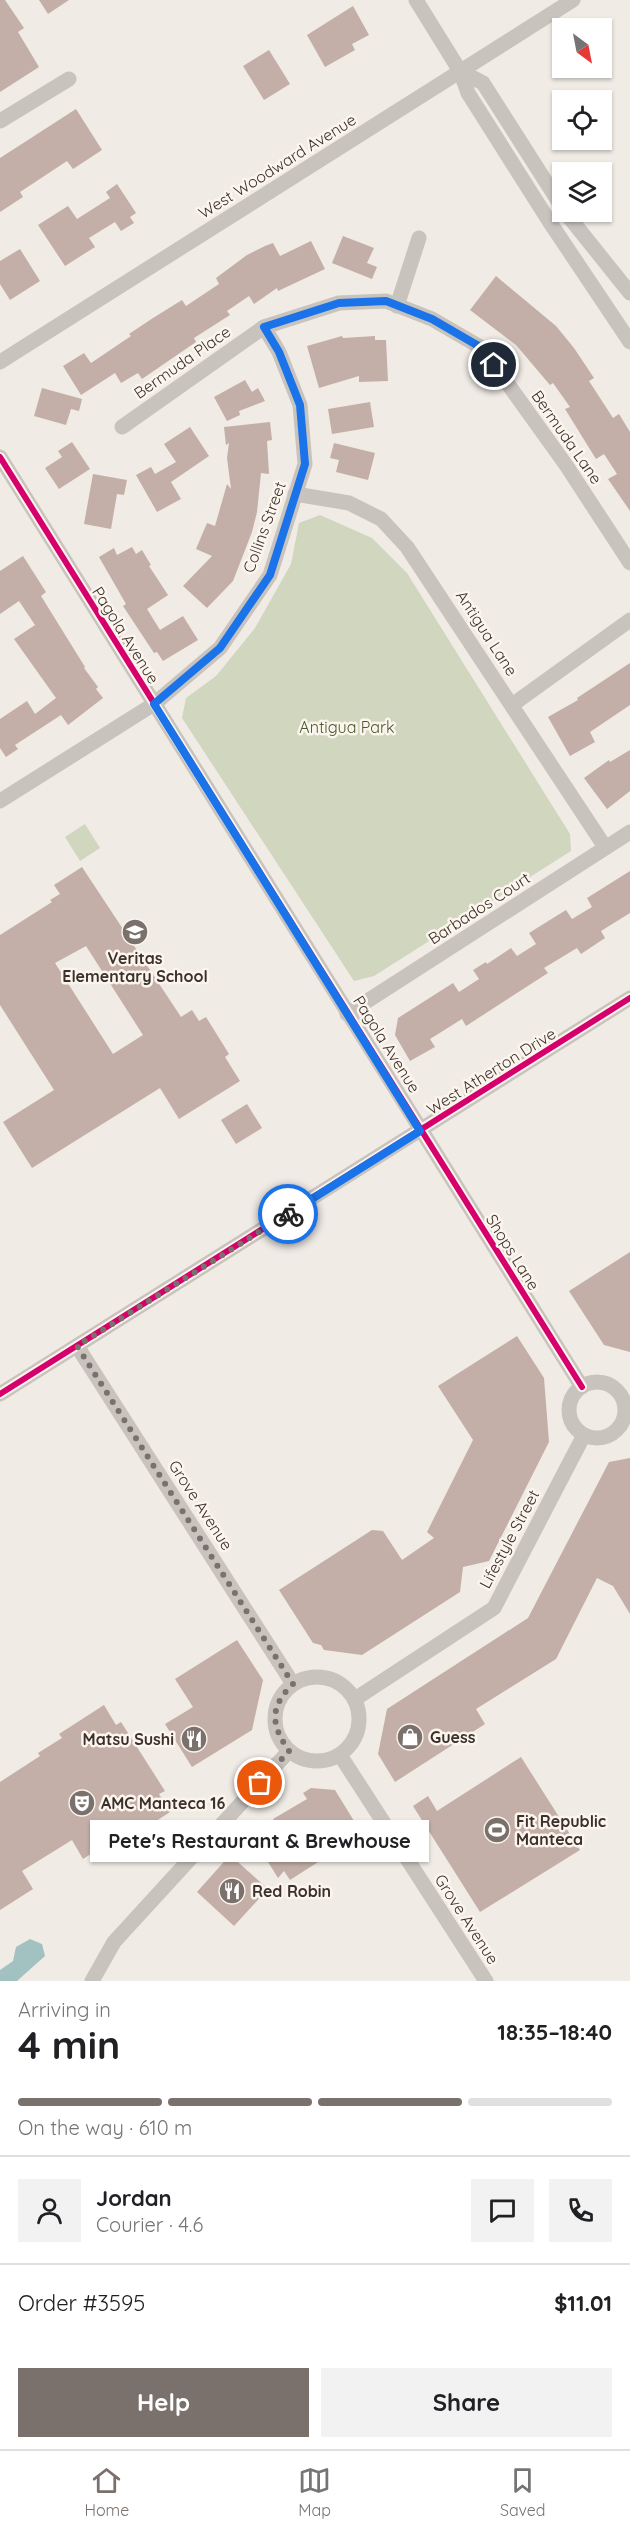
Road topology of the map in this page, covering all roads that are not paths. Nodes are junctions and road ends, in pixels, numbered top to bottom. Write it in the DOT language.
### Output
graph roads {
  1 [pos="416,0"];
  2 [pos="573,0"];
  3 [pos="460,71"];
  4 [pos="69,78"];
  5 [pos="0,122"];
  6 [pos="552,191"];
  7 [pos="573,222"];
  8 [pos="419,238"];
  9 [pos="630,293"];
  10 [pos="397,306"];
  11 [pos="264,327"];
  12 [pos="630,342"];
  13 [pos="0,362"];
  14 [pos="122,427"];
  15 [pos="0,457"];
  16 [pos="296,494"];
  17 [pos="630,563"];
  18 [pos="630,620"];
  19 [pos="154,704"];
  20 [pos="512,705"];
  21 [pos="0,801"];
  22 [pos="630,832"];
  23 [pos="605,848"];
  24 [pos="630,999"];
  25 [pos="347,1014"];
  26 [pos="420,1131"];
  27 [pos="77,1346"];
  28 [pos="582,1387"];
  29 [pos="626,1393"];
  30 [pos="0,1394"];
  31 [pos="625,1432"];
  32 [pos="584,1435"];
  33 [pos="293,1684"];
  34 [pos="355,1699"];
  35 [pos="289,1751"];
  36 [pos="340,1755"];
  37 [pos="92,1981"];
  38 [pos="486,1981"];
  1 -- 3 [label="street"];
  2 -- 3 [label="street, West Woodward Avenue"];
  3 -- 6 [label="street"];
  3 -- 12 [label="street"];
  3 -- 13 [label="street, West Woodward Avenue"];
  4 -- 5 [label="street"];
  7 -- 9 [label="street"];
  8 -- 10 [label="street"];
  10 -- 11 [label="street, Bermuda Lane"];
  10 -- 17 [label="street, Bermuda Lane"];
  11 -- 14 [label="street, Bermuda Place"];
  11 -- 16 [label="street, Collins Street"];
  15 -- 19 [label="street, Pagola Avenue"];
  16 -- 19 [label="street, Collins Street"];
  16 -- 20 [label="street, Antigua Lane"];
  18 -- 20 [label="street"];
  19 -- 21 [label="street, Collins Street"];
  19 -- 25 [label="street, Pagola Avenue"];
  20 -- 23 [label="street, Antigua Lane"];
  22 -- 23 [label="street, Barbados Court"];
  23 -- 25 [label="street, Barbados Court"];
  24 -- 26 [label="street, West Atherton Drive"];
  25 -- 26 [label="street, Pagola Avenue"];
  26 -- 27 [label="street, West Atherton Drive"];
  26 -- 28 [label="street, Shops Lane"];
  27 -- 30 [label="street, West Atherton Drive"];
  27 -- 33 [label="street, Grove Avenue"];
  28 -- 29 [label="street"];
  28 -- 32 [label="street"];
  29 -- 31 [label="street"];
  31 -- 32 [label="street"];
  32 -- 34 [label="street, Lifestyle Street"];
  33 -- 34 [label="street"];
  33 -- 35 [label="street"];
  34 -- 36 [label="street"];
  35 -- 36 [label="street"];
  35 -- 37 [label="street"];
  36 -- 38 [label="street, Grove Avenue"];
}
